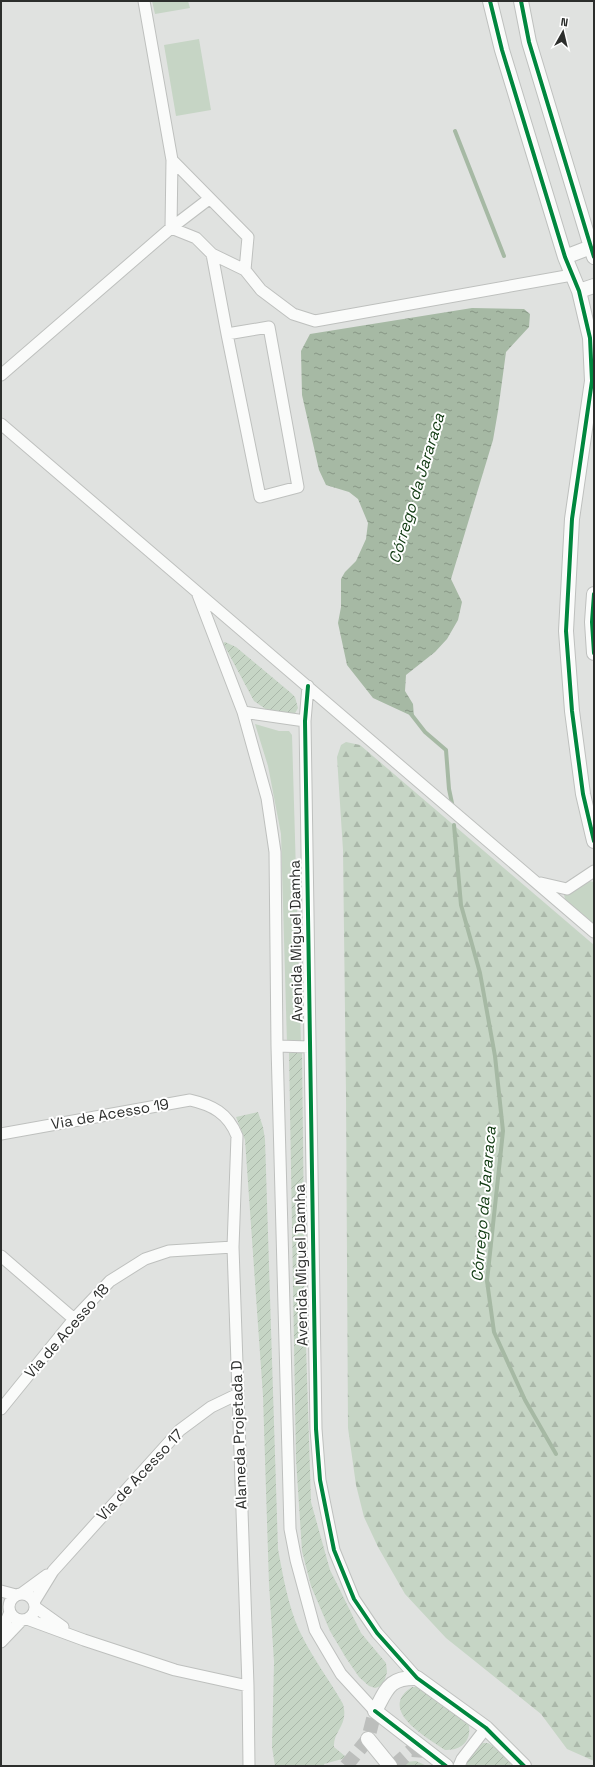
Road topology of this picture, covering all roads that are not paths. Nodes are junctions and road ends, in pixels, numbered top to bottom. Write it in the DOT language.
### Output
graph roads {
  1 [pos="144,1"];
  2 [pos="490,1"];
  3 [pos="521,1"];
  4 [pos="172,160"];
  5 [pos="209,199"];
  6 [pos="171,228"];
  7 [pos="592,252"];
  8 [pos="212,254"];
  9 [pos="566,257"];
  10 [pos="245,270"];
  11 [pos="572,275"];
  12 [pos="594,286"];
  13 [pos="579,291"];
  14 [pos="227,334"];
  15 [pos="1,375"];
  16 [pos="1,424"];
  17 [pos="197,592"];
  18 [pos="594,594"];
  19 [pos="594,653"];
  20 [pos="308,686"];
  21 [pos="243,712"];
  22 [pos="305,721"];
  23 [pos="594,841"];
  24 [pos="594,871"];
  25 [pos="538,883"];
  26 [pos="594,932"];
  27 [pos="277,1046"];
  28 [pos="310,1047"];
  29 [pos="218,1110"];
  30 [pos="1,1134"];
  31 [pos="234,1247"];
  32 [pos="1,1256"];
  33 [pos="74,1319"];
  34 [pos="238,1394"];
  35 [pos="1,1409"];
  36 [pos="53,1571"];
  37 [pos="1,1591"];
  38 [pos="19,1595"];
  39 [pos="34,1604"];
  40 [pos="7,1607"];
  41 [pos="25,1620"];
  42 [pos="1,1633"];
  43 [pos="84,1640"];
  44 [pos="1,1642"];
  45 [pos="418,1678"];
  46 [pos="248,1686"];
  47 [pos="375,1711"];
  48 [pos="486,1728"];
  49 [pos="368,1739"];
  50 [pos="249,1766"];
  51 [pos="390,1766"];
  52 [pos="446,1766"];
  53 [pos="459,1766"];
  54 [pos="524,1766"];
  1 -- 4 [label="street"];
  2 -- 9 [label="street"];
  3 -- 7 [label="street"];
  4 -- 5 [label="street"];
  4 -- 6 [label="street"];
  5 -- 6 [label="street"];
  5 -- 10 [label="street"];
  6 -- 8 [label="street"];
  6 -- 15 [label="street"];
  7 -- 9 [label="street"];
  8 -- 10 [label="street"];
  8 -- 14 [label="street"];
  9 -- 11 [label="street"];
  10 -- 11 [label="street"];
  11 -- 13 [label="street"];
  12 -- 13 [label="street"];
  13 -- 23 [label="street"];
  14 -- 14 [label="street"];
  16 -- 17 [label="street"];
  17 -- 20 [label="street"];
  17 -- 21 [label="street, Avenida Miguel Damha"];
  18 -- 19 [label="street"];
  20 -- 22 [label="street, Avenida Miguel Damha"];
  20 -- 25 [label="street"];
  21 -- 22 [label="street"];
  21 -- 27 [label="street, Avenida Miguel Damha"];
  22 -- 28 [label="street, Avenida Miguel Damha"];
  24 -- 25 [label="street"];
  25 -- 26 [label="street"];
  27 -- 28 [label="street"];
  27 -- 47 [label="street, Avenida Miguel Damha"];
  28 -- 45 [label="street, Avenida Miguel Damha"];
  29 -- 30 [label="street, Via de Acesso 19"];
  29 -- 31 [label="street, Alameda Projetada D"];
  31 -- 33 [label="street, Via de Acesso 18"];
  31 -- 34 [label="street, Alameda Projetada D"];
  32 -- 33 [label="street"];
  33 -- 35 [label="street, Via de Acesso 18"];
  34 -- 36 [label="street, Via de Acesso 17"];
  34 -- 46 [label="street, Alameda Projetada D"];
  36 -- 38 [label="street"];
  36 -- 39 [label="street"];
  37 -- 38 [label="street"];
  38 -- 39 [label="street"];
  38 -- 40 [label="street"];
  39 -- 41 [label="street"];
  39 -- 43 [label="street"];
  40 -- 41 [label="street"];
  40 -- 42 [label="street"];
  41 -- 43 [label="street"];
  41 -- 44 [label="street"];
  43 -- 46 [label="street"];
  45 -- 47 [label="street"];
  45 -- 48 [label="street, Avenida Miguel Damha"];
  46 -- 50 [label="street, Alameda Projetada D"];
  47 -- 52 [label="street, Avenida Miguel Damha"];
  48 -- 53 [label="street"];
  48 -- 54 [label="street, Avenida Miguel Damha"];
  49 -- 51 [label="street"];
}
